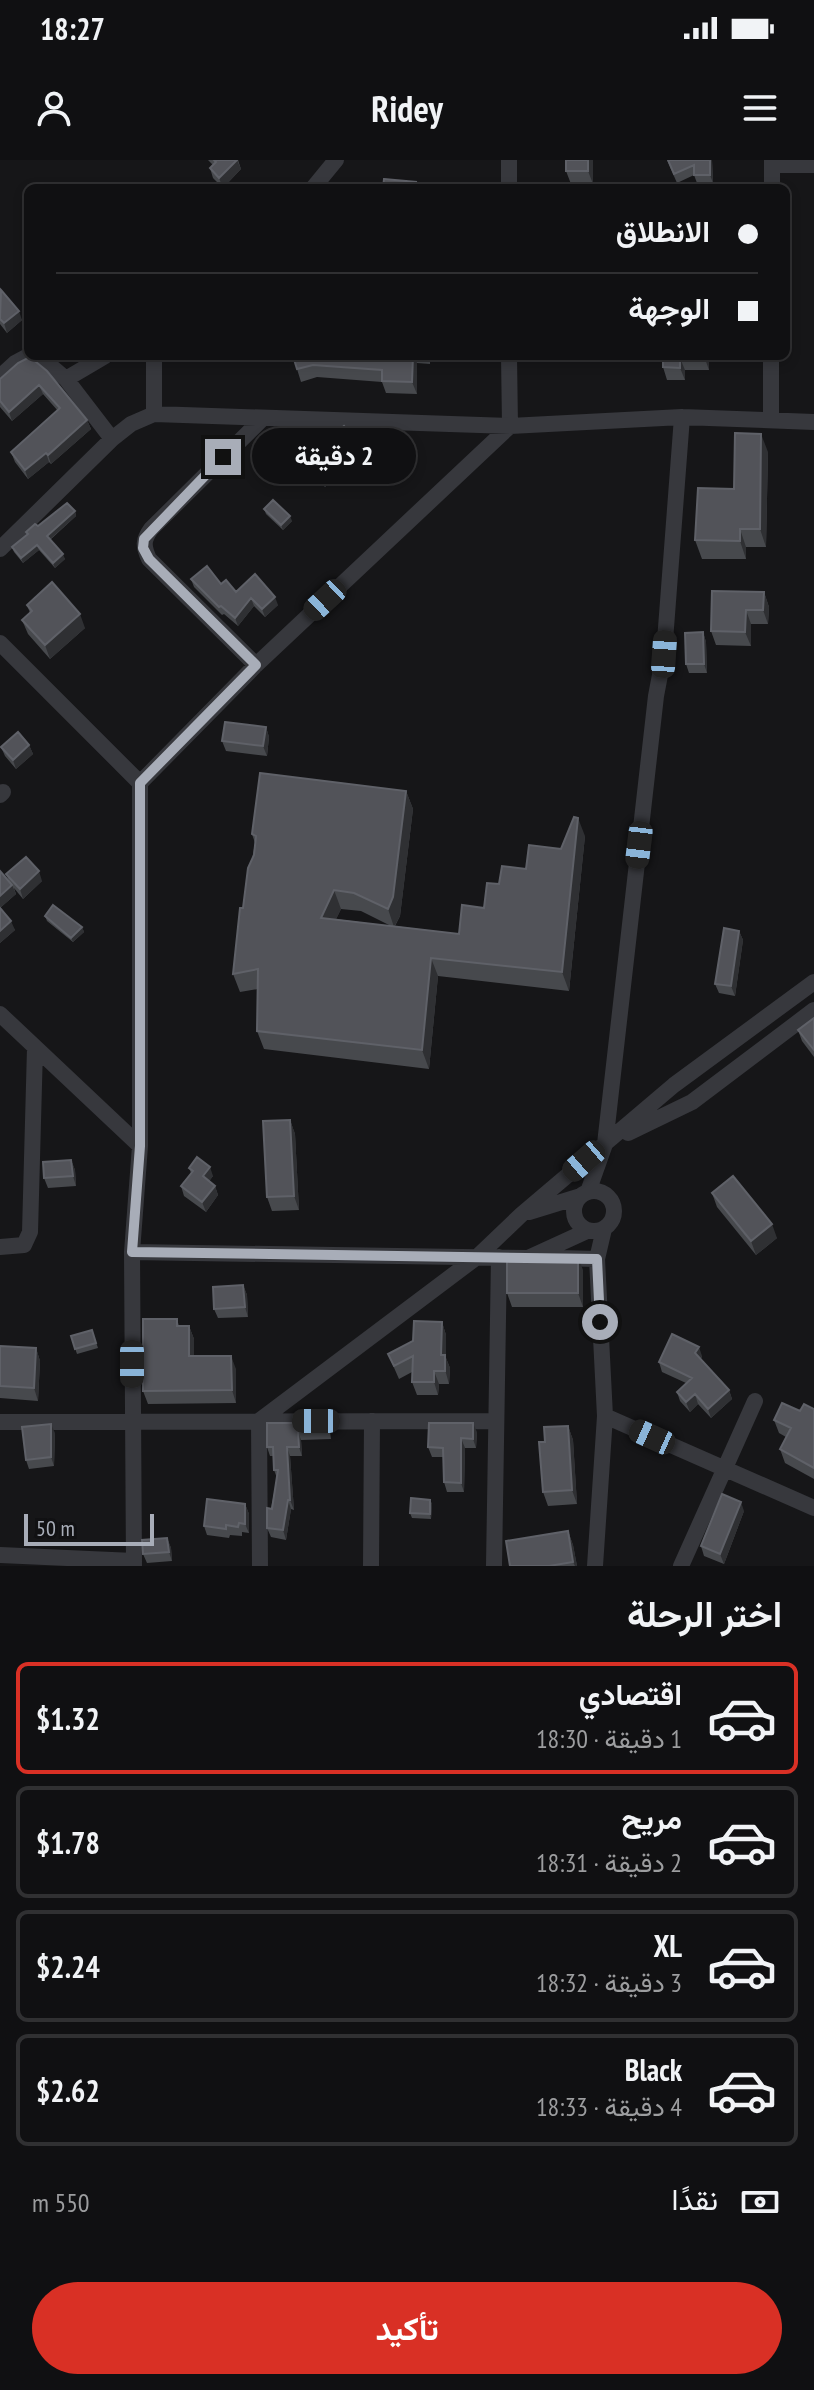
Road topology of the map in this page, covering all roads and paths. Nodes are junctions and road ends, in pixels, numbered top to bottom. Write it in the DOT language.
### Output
graph roads {
  1 [pos="509,160"];
  2 [pos="772,162"];
  3 [pos="333,165"];
  4 [pos="814,165"];
  5 [pos="316,184"];
  6 [pos="509,184"];
  7 [pos="772,184"];
  8 [pos="24,358"];
  9 [pos="44,360"];
  10 [pos="98,360"];
  11 [pos="154,360"];
  12 [pos="509,360"];
  13 [pos="771,360"];
  14 [pos="0,377"];
  15 [pos="66,379"];
  16 [pos="154,414"];
  17 [pos="682,417"];
  18 [pos="263,418"];
  19 [pos="771,420"];
  20 [pos="814,422"];
  21 [pos="510,426"];
  22 [pos="112,439"];
  23 [pos="0,549"];
  24 [pos="0,643"];
  25 [pos="256,665"];
  26 [pos="140,783"];
  27 [pos="814,982"];
  28 [pos="814,1010"];
  29 [pos="0,1014"];
  30 [pos="35,1048"];
  31 [pos="605,1144"];
  32 [pos="140,1146"];
  33 [pos="585,1194"];
  34 [pos="522,1214"];
  35 [pos="596,1230"];
  36 [pos="0,1247"];
  37 [pos="132,1252"];
  38 [pos="477,1257"];
  39 [pos="499,1257"];
  40 [pos="528,1258"];
  41 [pos="597,1259"];
  42 [pos="755,1401"];
  43 [pos="605,1416"];
  44 [pos="132,1420"];
  45 [pos="259,1421"];
  46 [pos="372,1421"];
  47 [pos="495,1421"];
  48 [pos="0,1422"];
  49 [pos="724,1469"];
  50 [pos="814,1508"];
  51 [pos="0,1555"];
  52 [pos="134,1563"];
  53 [pos="260,1566"];
  54 [pos="371,1566"];
  55 [pos="494,1566"];
  56 [pos="595,1566"];
  57 [pos="681,1566"];
  1 -- 6 [label="street"];
  2 -- 4 [label="street"];
  2 -- 7 [label="street"];
  3 -- 5 [label="street"];
  8 -- 14 [label="street"];
  9 -- 15 [label="street"];
  10 -- 15 [label="street"];
  11 -- 16 [label="street"];
  12 -- 21 [label="street"];
  13 -- 19 [label="street"];
  15 -- 22 [label="street"];
  16 -- 18 [label="street"];
  16 -- 22 [label="street"];
  17 -- 19 [label="street"];
  17 -- 21 [label="street"];
  17 -- 31 [label="street"];
  18 -- 21 [label="street"];
  18 -- 25 [label="street"];
  19 -- 20 [label="street"];
  21 -- 25 [label="street"];
  22 -- 23 [label="street"];
  24 -- 26 [label="street"];
  25 -- 26 [label="street"];
  26 -- 32 [label="street"];
  27 -- 31 [label="street"];
  28 -- 31 [label="street"];
  29 -- 30 [label="street"];
  30 -- 32 [label="street"];
  30 -- 36 [label="street"];
  31 -- 33 [label="street"];
  31 -- 34 [label="street"];
  32 -- 37 [label="street"];
  33 -- 34 [label="street"];
  33 -- 35 [label="street"];
  33 -- 35 [label="street"];
  34 -- 38 [label="street"];
  35 -- 40 [label="street"];
  35 -- 41 [label="street"];
  37 -- 38 [label="street"];
  37 -- 44 [label="street"];
  38 -- 39 [label="street"];
  38 -- 45 [label="street"];
  39 -- 40 [label="street"];
  39 -- 47 [label="street"];
  40 -- 41 [label="street"];
  41 -- 43 [label="street"];
  42 -- 49 [label="street"];
  43 -- 49 [label="street"];
  43 -- 56 [label="street"];
  44 -- 45 [label="street"];
  44 -- 48 [label="street"];
  44 -- 52 [label="street"];
  45 -- 46 [label="street"];
  45 -- 53 [label="street"];
  46 -- 47 [label="street"];
  46 -- 54 [label="street"];
  47 -- 55 [label="street"];
  49 -- 50 [label="street"];
  49 -- 57 [label="street"];
  51 -- 52 [label="street"];
}
